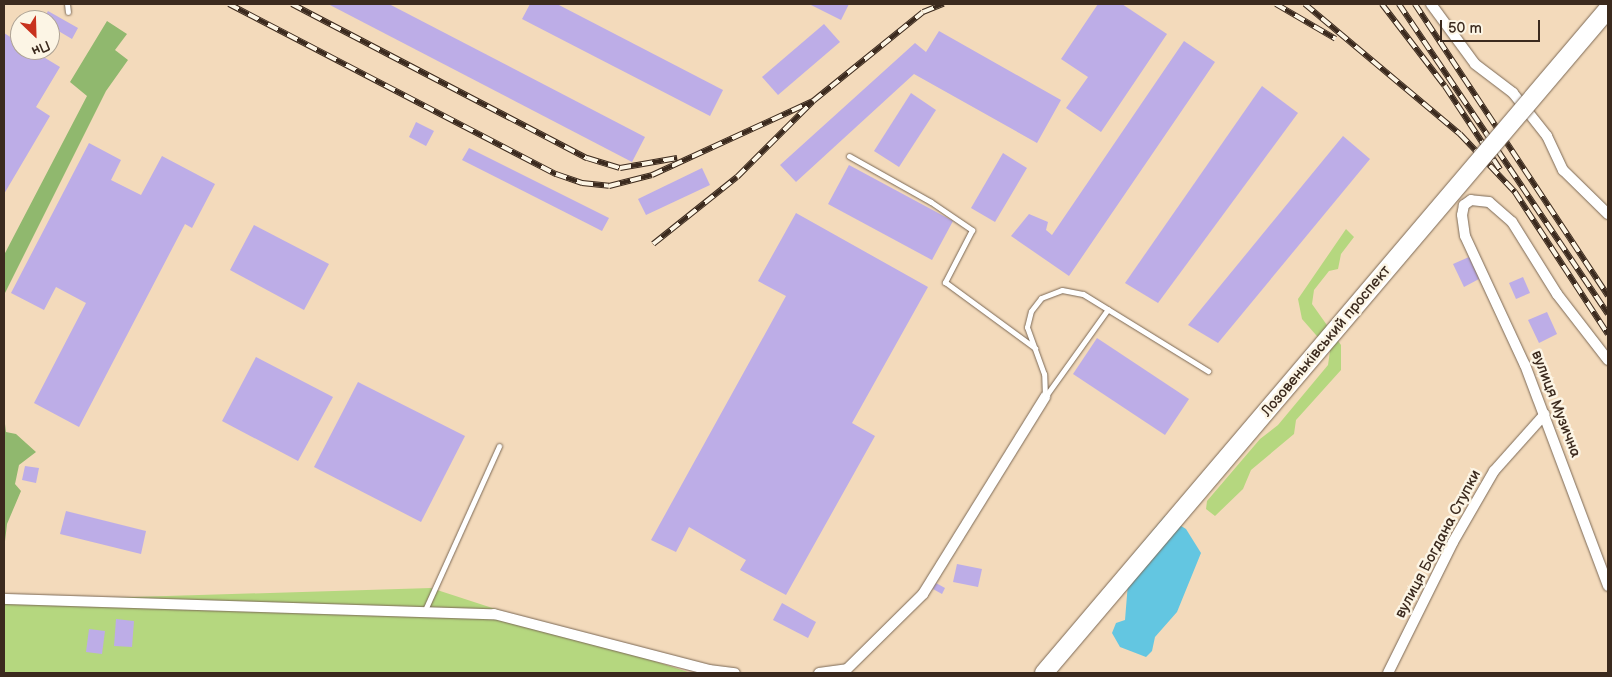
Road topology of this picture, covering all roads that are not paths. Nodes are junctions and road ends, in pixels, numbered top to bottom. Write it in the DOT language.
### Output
graph roads {
  1 [pos="67,4"];
  2 [pos="1431,4"];
  3 [pos="1608,9"];
  4 [pos="68,12"];
  5 [pos="849,156"];
  6 [pos="1608,214"];
  7 [pos="1108,309"];
  8 [pos="1035,348"];
  9 [pos="1608,360"];
  10 [pos="1208,371"];
  11 [pos="1045,397"];
  12 [pos="1545,414"];
  13 [pos="499,446"];
  14 [pos="1608,586"];
  15 [pos="4,600"];
  16 [pos="425,610"];
  17 [pos="850,671"];
  18 [pos="735,673"];
  19 [pos="819,673"];
  20 [pos="1044,673"];
  21 [pos="1390,673"];
  1 -- 4 [label="lane"];
  2 -- 6 [label="street"];
  3 -- 20 [label="highway, Лозовеньківський проспект, bridge"];
  5 -- 8 [label="lane"];
  7 -- 8 [label="lane"];
  7 -- 10 [label="lane"];
  7 -- 11 [label="lane"];
  8 -- 11 [label="lane"];
  9 -- 12 [label="street, вулиця Музична"];
  11 -- 17 [label="street"];
  12 -- 14 [label="street, вулиця Музична"];
  12 -- 21 [label="street, вулиця Богдана Ступки"];
  13 -- 16 [label="lane"];
  15 -- 16 [label="street"];
  16 -- 18 [label="street"];
  17 -- 19 [label="street"];
}
